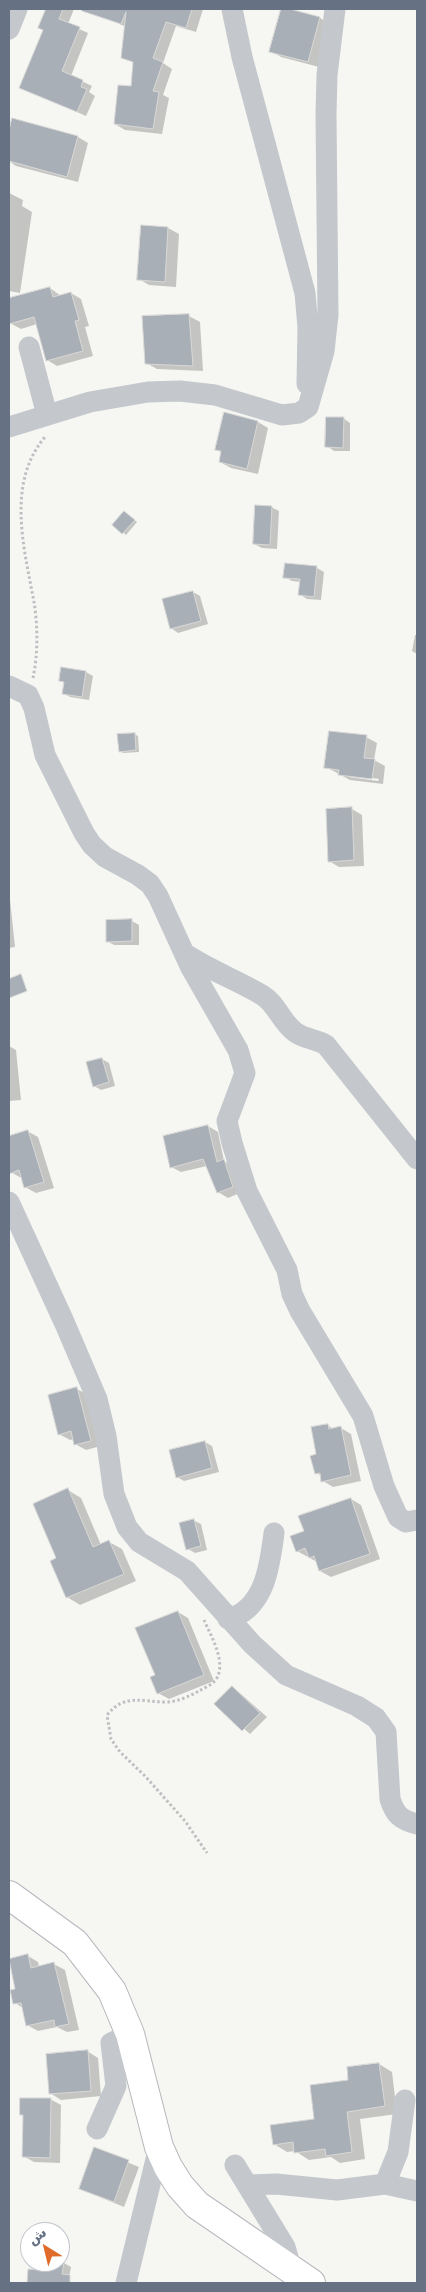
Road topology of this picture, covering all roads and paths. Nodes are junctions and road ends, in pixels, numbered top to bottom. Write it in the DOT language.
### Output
graph roads {
  1 [pos="17,9"];
  2 [pos="232,9"];
  3 [pos="335,9"];
  4 [pos="9,28"];
  5 [pos="30,347"];
  6 [pos="308,407"];
  7 [pos="47,425"];
  8 [pos="9,427"];
  9 [pos="9,686"];
  10 [pos="28,695"];
  11 [pos="184,953"];
  12 [pos="417,1159"];
  13 [pos="9,1202"];
  14 [pos="417,1520"];
  15 [pos="274,1533"];
  16 [pos="203,1618"];
  17 [pos="228,1619"];
  18 [pos="417,1824"];
  19 [pos="207,1852"];
  20 [pos="9,1894"];
  21 [pos="130,2034"];
  22 [pos="405,2100"];
  23 [pos="97,2129"];
  24 [pos="159,2147"];
  25 [pos="235,2165"];
  26 [pos="385,2184"];
  27 [pos="249,2185"];
  28 [pos="417,2191"];
  29 [pos="301,2277"];
  30 [pos="126,2283"];
  1 -- 4 [label="street"];
  2 -- 6 [label="street"];
  3 -- 6 [label="street"];
  5 -- 7 [label="street"];
  6 -- 7 [label="street"];
  7 -- 8 [label="street"];
  7 -- 10 [label="path"];
  9 -- 10 [label="street"];
  10 -- 11 [label="street"];
  11 -- 12 [label="street"];
  11 -- 14 [label="street"];
  13 -- 17 [label="street"];
  15 -- 17 [label="street"];
  16 -- 19 [label="path"];
  17 -- 18 [label="street"];
  20 -- 21 [label="main road"];
  21 -- 23 [label="street"];
  21 -- 24 [label="main road"];
  22 -- 26 [label="street"];
  24 -- 29 [label="main road"];
  24 -- 30 [label="street"];
  25 -- 27 [label="street"];
  26 -- 27 [label="street"];
  26 -- 28 [label="street"];
  27 -- 29 [label="street"];
}
